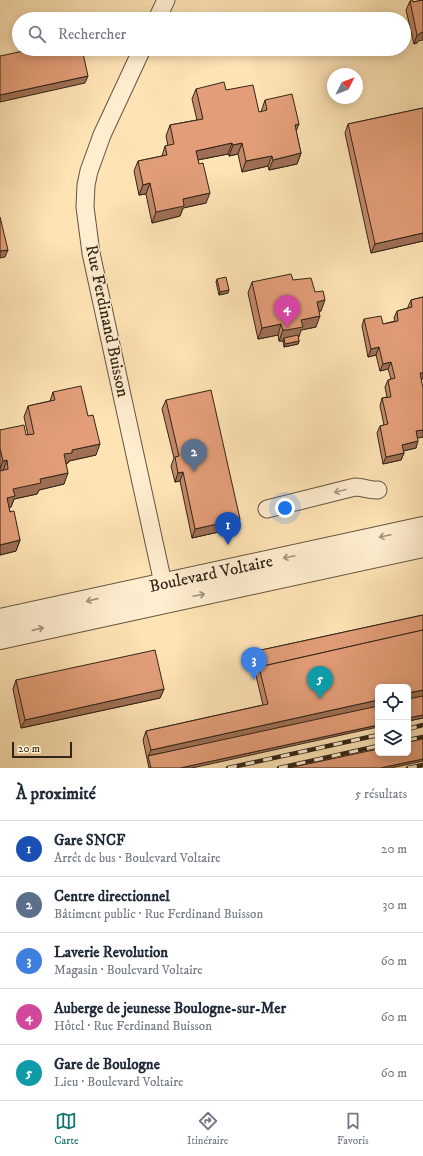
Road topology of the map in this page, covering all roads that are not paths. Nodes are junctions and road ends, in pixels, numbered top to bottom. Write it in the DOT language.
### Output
graph roads {
  1 [pos="166,0"];
  2 [pos="160,12"];
  3 [pos="139,56"];
  4 [pos="378,490"];
  5 [pos="267,509"];
  6 [pos="423,528"];
  7 [pos="423,546"];
  8 [pos="165,593"];
  9 [pos="0,620"];
  10 [pos="0,638"];
  1 -- 2 [label="street"];
  3 -- 8 [label="street, Rue Ferdinand Buisson"];
  4 -- 5 [label="street, one-way"];
  6 -- 8 [label="street, Boulevard Voltaire, one-way"];
  8 -- 7 [label="street, Boulevard Voltaire, one-way"];
  8 -- 9 [label="street, Boulevard Voltaire, one-way"];
  10 -- 8 [label="street, Boulevard Voltaire, one-way"];
}
